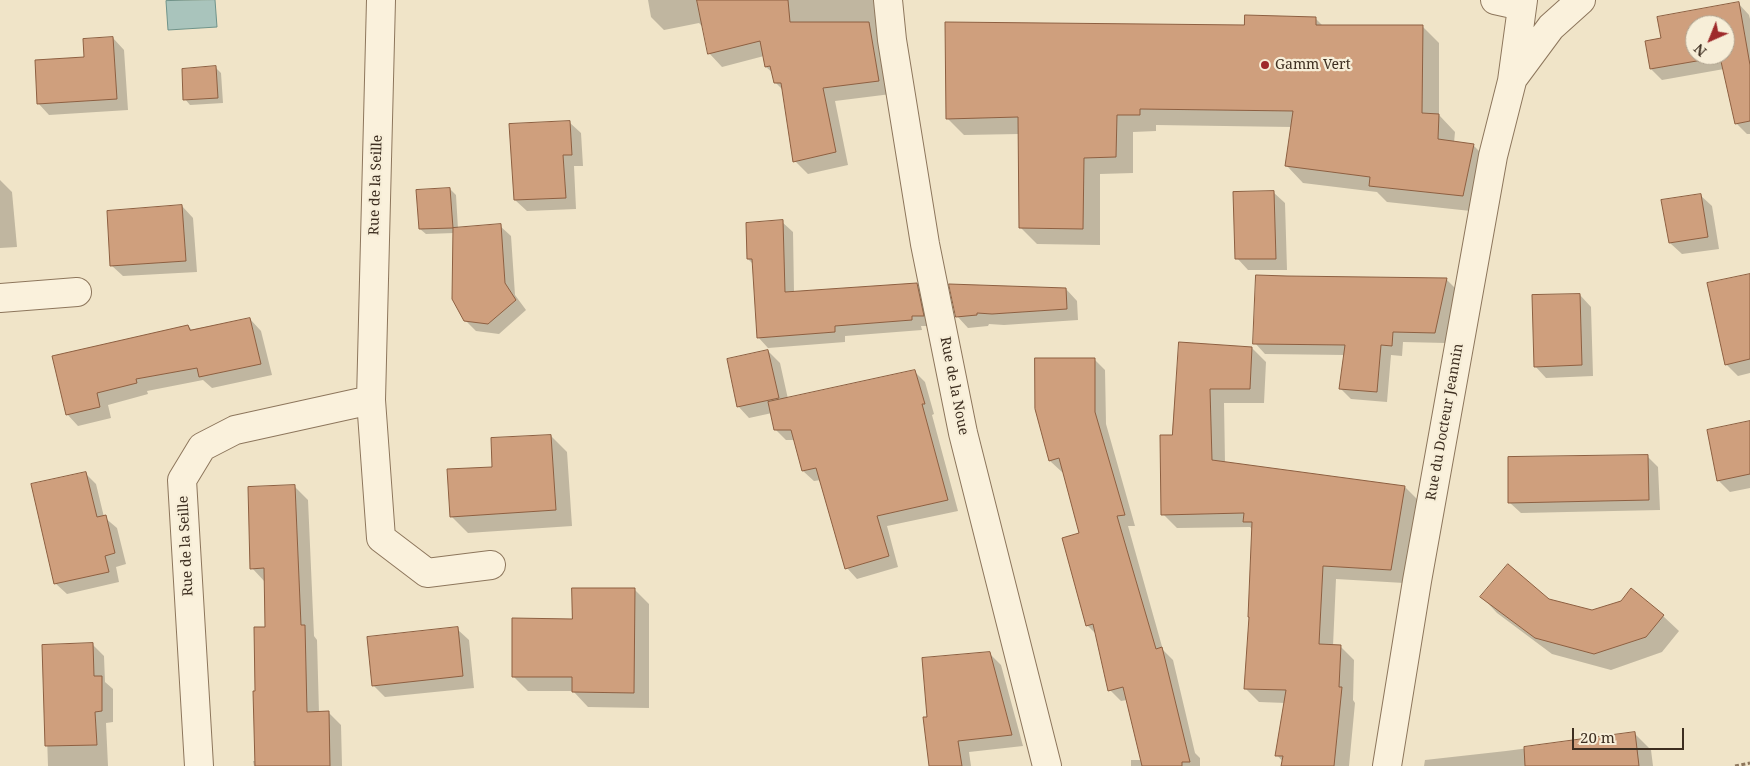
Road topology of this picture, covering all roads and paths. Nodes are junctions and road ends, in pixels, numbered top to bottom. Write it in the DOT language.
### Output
graph roads {
  1 [pos="381,0"];
  2 [pos="888,0"];
  3 [pos="1495,0"];
  4 [pos="1580,0"];
  5 [pos="1523,3"];
  6 [pos="1512,81"];
  7 [pos="77,292"];
  8 [pos="0,298"];
  9 [pos="371,400"];
  10 [pos="492,565"];
  11 [pos="1750,763"];
  12 [pos="199,766"];
  13 [pos="1047,766"];
  14 [pos="1387,766"];
  15 [pos="1735,766"];
  1 -- 9 [label="street, Rue de la Seille"];
  2 -- 13 [label="street, Rue de la Noue"];
  3 -- 5 [label="street"];
  4 -- 6 [label="street, Rue du Docteur Jeannin"];
  5 -- 6 [label="street, Rue du Docteur Jeannin"];
  6 -- 14 [label="street, Rue du Docteur Jeannin"];
  7 -- 8 [label="street"];
  9 -- 10 [label="street, Rue de la Seille"];
  9 -- 12 [label="street, Rue de la Seille"];
  11 -- 15 [label="path"];
}
